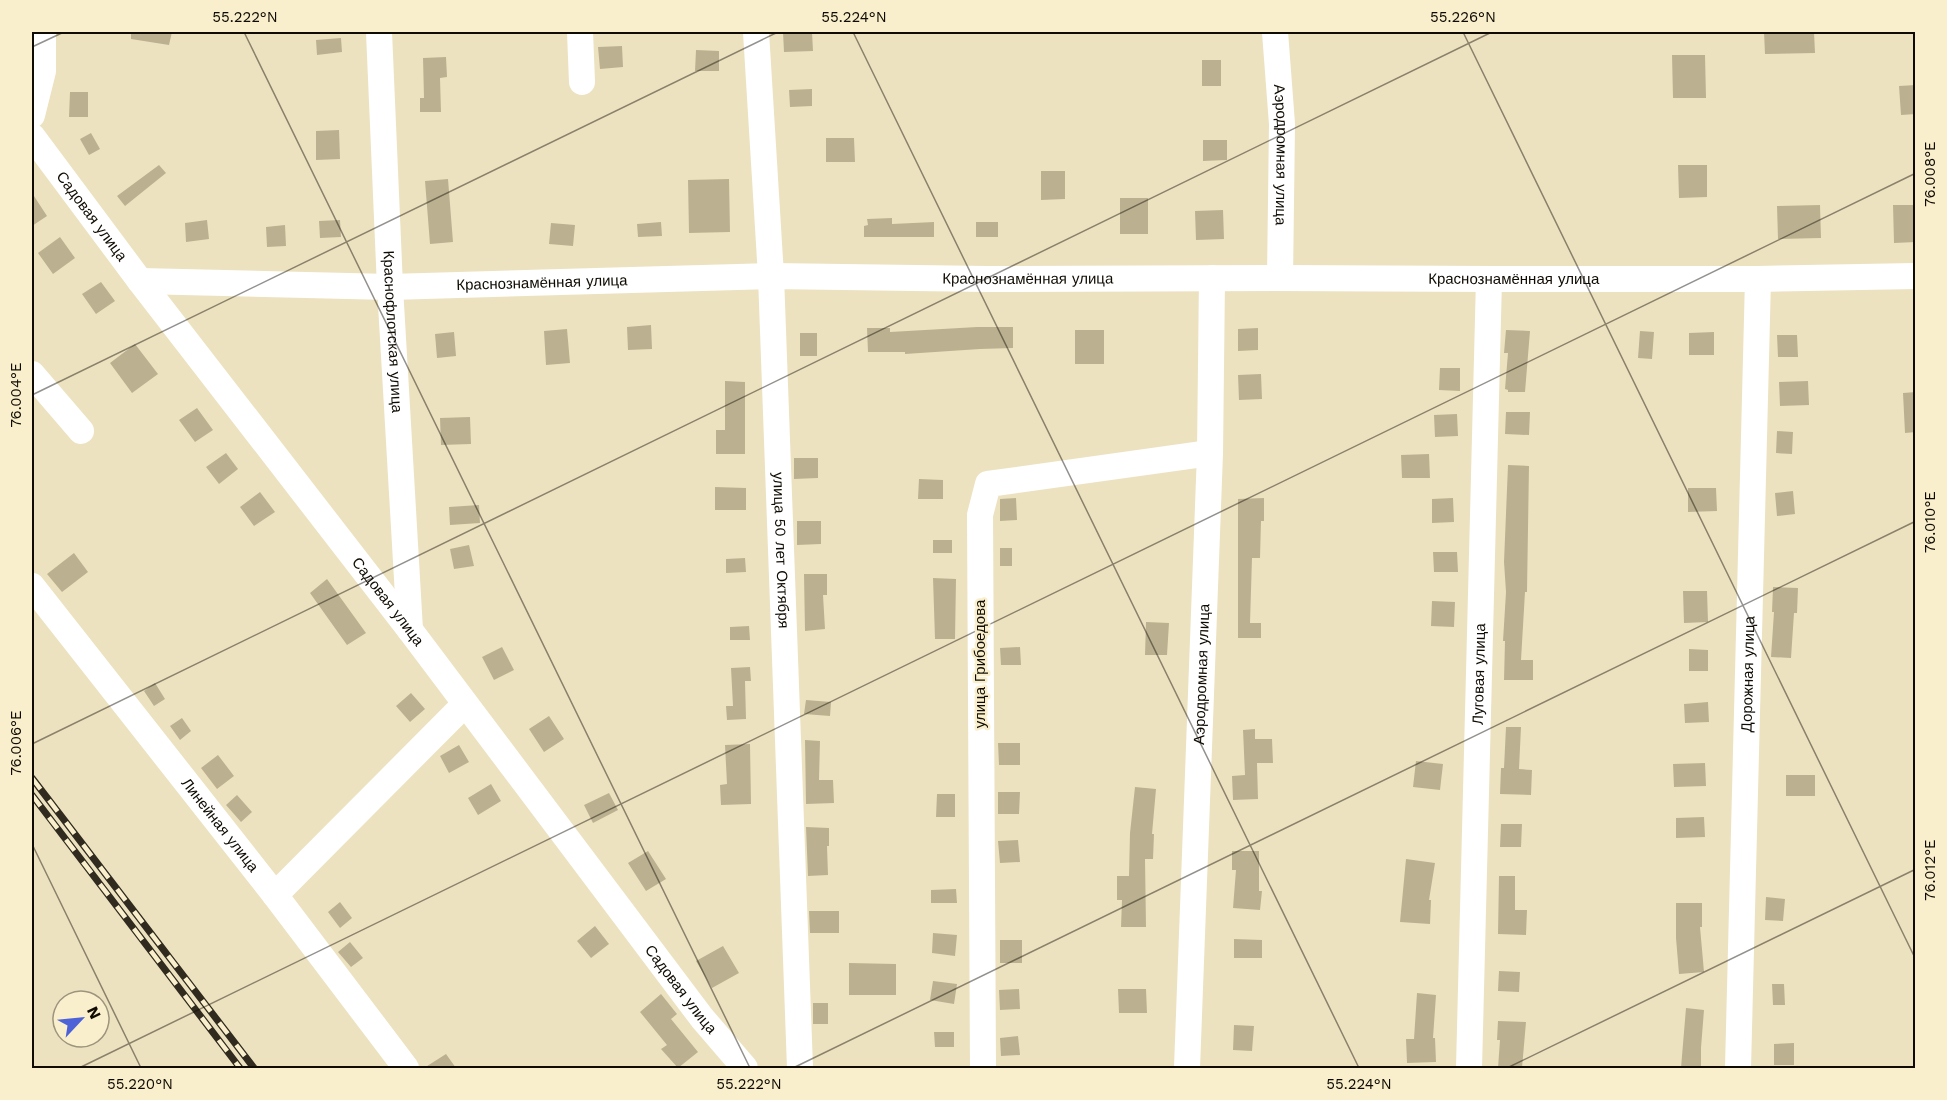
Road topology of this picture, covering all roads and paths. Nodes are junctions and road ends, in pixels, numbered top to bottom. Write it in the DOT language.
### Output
graph roads {
  1 [pos="43,32"];
  2 [pos="379,32"];
  3 [pos="579,32"];
  4 [pos="756,32"];
  5 [pos="1275,32"];
  6 [pos="582,82"];
  7 [pos="32,115"];
  8 [pos="32,136"];
  9 [pos="771,276"];
  10 [pos="1916,276"];
  11 [pos="1212,278"];
  12 [pos="1280,278"];
  13 [pos="1489,279"];
  14 [pos="1758,279"];
  15 [pos="140,281"];
  16 [pos="390,287"];
  17 [pos="32,374"];
  18 [pos="81,431"];
  19 [pos="1210,453"];
  20 [pos="32,586"];
  21 [pos="410,630"];
  22 [pos="465,704"];
  23 [pos="275,895"];
  24 [pos="406,1068"];
  25 [pos="745,1068"];
  26 [pos="800,1068"];
  27 [pos="983,1068"];
  28 [pos="1187,1068"];
  29 [pos="1469,1068"];
  30 [pos="1738,1068"];
  1 -- 7 [label="street"];
  2 -- 16 [label="street, Краснофлотская улица"];
  3 -- 6 [label="street"];
  4 -- 9 [label="street, улица 50 лет Октября"];
  5 -- 12 [label="street, Аэродромная улица"];
  8 -- 15 [label="street, Садовая улица"];
  9 -- 11 [label="street, Краснознамённая улица"];
  9 -- 16 [label="street, Краснознамённая улица"];
  9 -- 26 [label="street, улица 50 лет Октября"];
  10 -- 14 [label="street, Краснознамённая улица"];
  11 -- 12 [label="street, Краснознамённая улица"];
  11 -- 19 [label="street, Аэродромная улица"];
  12 -- 13 [label="street, Краснознамённая улица"];
  13 -- 14 [label="street, Краснознамённая улица"];
  13 -- 29 [label="street, Луговая улица"];
  14 -- 30 [label="street, Дорожная улица"];
  15 -- 16 [label="street, Краснознамённая улица"];
  15 -- 21 [label="street, Садовая улица"];
  16 -- 21 [label="street, Краснофлотская улица"];
  17 -- 18 [label="street"];
  19 -- 27 [label="street, улица Грибоедова"];
  19 -- 28 [label="street, Аэродромная улица"];
  20 -- 23 [label="street, Линейная улица"];
  21 -- 22 [label="street, Садовая улица"];
  22 -- 23 [label="street"];
  22 -- 25 [label="street, Садовая улица"];
  23 -- 24 [label="street, Линейная улица"];
}
